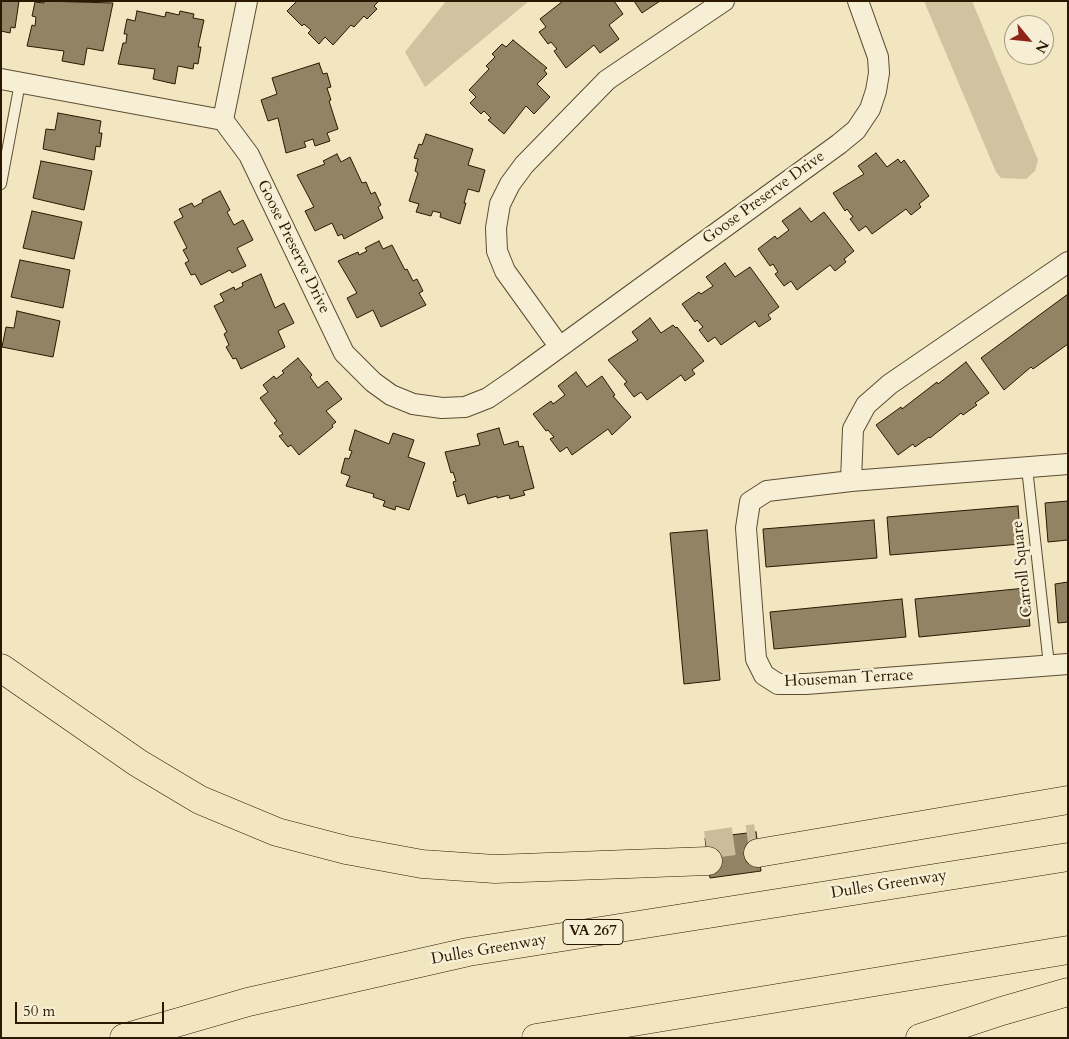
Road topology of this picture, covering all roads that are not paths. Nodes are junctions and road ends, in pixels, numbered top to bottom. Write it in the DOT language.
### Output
graph roads {
  1 [pos="247,1"];
  2 [pos="724,1"];
  3 [pos="858,1"];
  4 [pos="11,81"];
  5 [pos="223,120"];
  6 [pos="1,184"];
  7 [pos="1068,262"];
  8 [pos="559,346"];
  9 [pos="1068,464"];
  10 [pos="1027,468"];
  11 [pos="851,481"];
  12 [pos="1058,665"];
  13 [pos="1,668"];
  14 [pos="1068,800"];
  15 [pos="757,845"];
  16 [pos="707,853"];
  17 [pos="1068,857"];
  18 [pos="1068,950"];
  19 [pos="1068,992"];
  20 [pos="124,1038"];
  21 [pos="536,1038"];
  22 [pos="920,1038"];
  1 -- 5 [label="street"];
  2 -- 8 [label="street"];
  3 -- 8 [label="street, Goose Preserve Drive"];
  4 -- 5 [label="street"];
  4 -- 6 [label="lane"];
  5 -- 8 [label="street, Goose Preserve Drive"];
  7 -- 11 [label="street"];
  9 -- 10 [label="street, Houseman Terrace"];
  10 -- 11 [label="street, Houseman Terrace"];
  10 -- 12 [label="lane, Carroll Square"];
  11 -- 12 [label="street, Houseman Terrace"];
  13 -- 16 [label="highway"];
  14 -- 15 [label="highway"];
  17 -- 20 [label="highway, Dulles Greenway / VA 267"];
  18 -- 21 [label="highway"];
  19 -- 22 [label="highway"];
}
